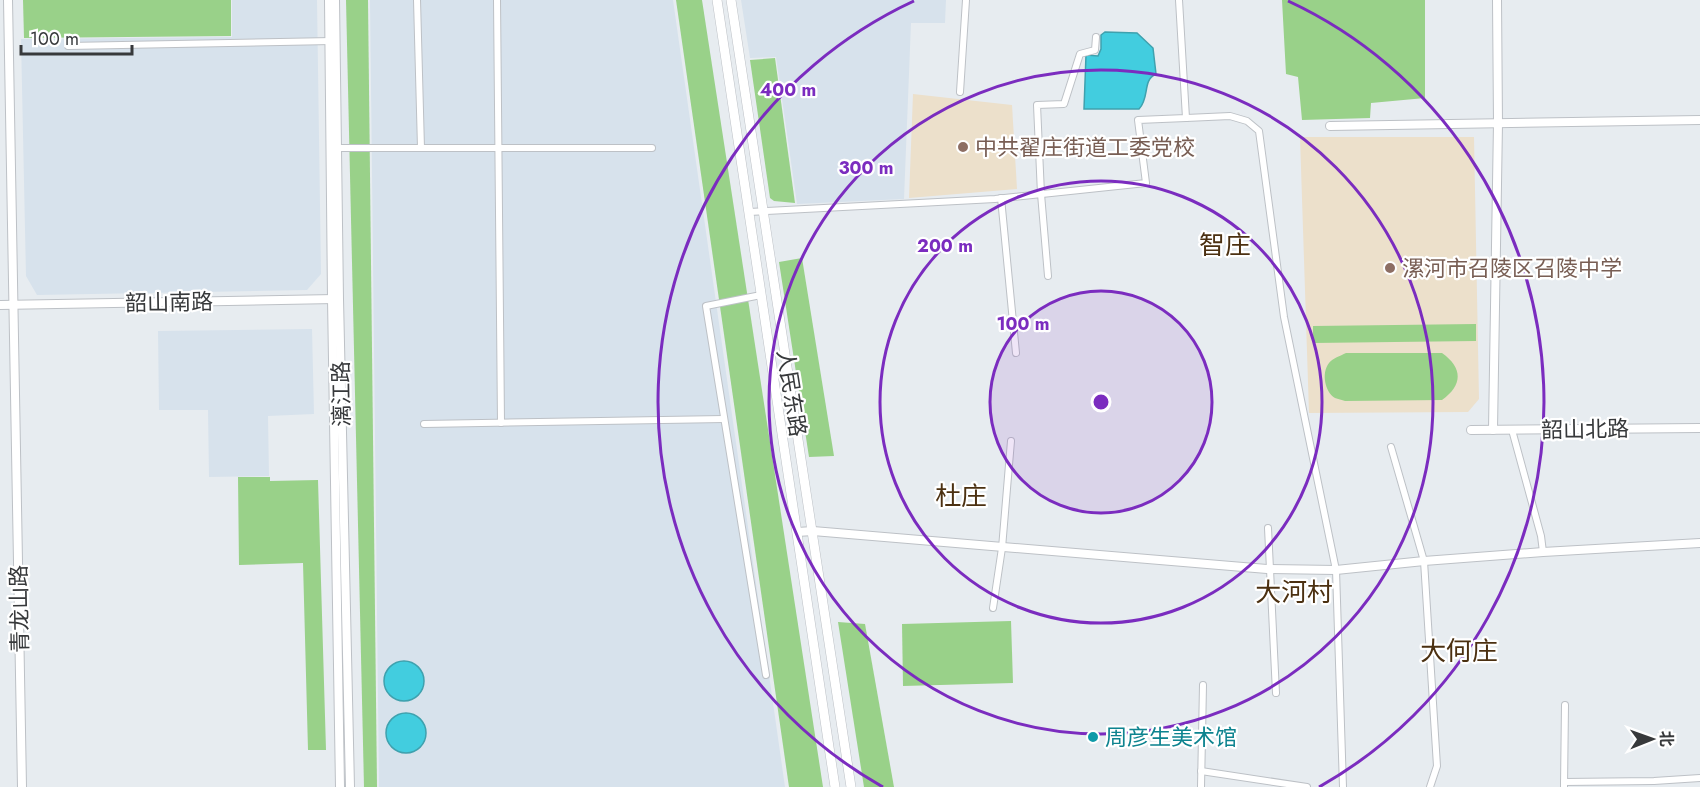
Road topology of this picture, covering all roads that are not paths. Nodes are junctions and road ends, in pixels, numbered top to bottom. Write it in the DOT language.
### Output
graph roads {
  1 [pos="8,0"];
  2 [pos="329,0"];
  3 [pos="335,0"];
  4 [pos="417,0"];
  5 [pos="497,0"];
  6 [pos="717,0"];
  7 [pos="731,0"];
  8 [pos="966,0"];
  9 [pos="1179,0"];
  10 [pos="1497,0"];
  11 [pos="1096,37"];
  12 [pos="333,41"];
  13 [pos="4,45"];
  14 [pos="68,46"];
  15 [pos="960,92"];
  16 [pos="1186,118"];
  17 [pos="1700,120"];
  18 [pos="1498,123"];
  19 [pos="1330,126"];
  20 [pos="337,148"];
  21 [pos="421,148"];
  22 [pos="498,148"];
  23 [pos="652,148"];
  24 [pos="1041,194"];
  25 [pos="1001,198"];
  26 [pos="764,211"];
  27 [pos="748,212"];
  28 [pos="1048,276"];
  29 [pos="761,295"];
  30 [pos="335,299"];
  31 [pos="0,305"];
  32 [pos="14,305"];
  33 [pos="1016,353"];
  34 [pos="724,419"];
  35 [pos="501,423"];
  36 [pos="424,424"];
  37 [pos="1700,428"];
  38 [pos="1470,430"];
  39 [pos="1493,430"];
  40 [pos="1512,430"];
  41 [pos="1011,441"];
  42 [pos="1391,447"];
  43 [pos="1268,528"];
  44 [pos="813,531"];
  45 [pos="796,532"];
  46 [pos="1700,543"];
  47 [pos="1002,548"];
  48 [pos="1543,552"];
  49 [pos="1424,561"];
  50 [pos="1269,569"];
  51 [pos="1336,570"];
  52 [pos="993,608"];
  53 [pos="766,675"];
  54 [pos="1203,685"];
  55 [pos="1276,693"];
  56 [pos="1565,705"];
  57 [pos="1201,771"];
  58 [pos="1700,778"];
  59 [pos="1564,784"];
  60 [pos="1654,784"];
  61 [pos="22,787"];
  62 [pos="340,787"];
  63 [pos="350,787"];
  64 [pos="836,787"];
  65 [pos="851,787"];
  66 [pos="1201,787"];
  67 [pos="1307,787"];
  68 [pos="1343,787"];
  69 [pos="1430,787"];
  1 -- 13 [label="street, 青龙山路"];
  2 -- 12 [label="street, 漓江路"];
  3 -- 12 [label="street, 漓江路"];
  4 -- 21 [label="street"];
  5 -- 22 [label="street"];
  6 -- 27 [label="main road, 人民东路"];
  7 -- 26 [label="main road, 人民东路"];
  8 -- 15 [label="street"];
  9 -- 16 [label="street"];
  10 -- 18 [label="street"];
  11 -- 24 [label="street"];
  12 -- 14 [label="street"];
  12 -- 20 [label="street, 漓江路"];
  12 -- 30 [label="street, 漓江路"];
  13 -- 32 [label="street, 青龙山路"];
  16 -- 24 [label="street"];
  16 -- 51 [label="street"];
  17 -- 18 [label="street"];
  18 -- 19 [label="street"];
  18 -- 39 [label="street"];
  20 -- 21 [label="street"];
  20 -- 30 [label="street, 漓江路"];
  21 -- 22 [label="street"];
  22 -- 23 [label="street"];
  22 -- 35 [label="street"];
  24 -- 25 [label="street"];
  24 -- 28 [label="street"];
  25 -- 26 [label="street"];
  25 -- 33 [label="street"];
  26 -- 27 [label="street"];
  26 -- 44 [label="main road, 人民东路"];
  27 -- 29 [label="main road, 人民东路"];
  29 -- 34 [label="street"];
  29 -- 45 [label="main road, 人民东路"];
  30 -- 32 [label="street, 韶山南路"];
  30 -- 62 [label="street, 漓江路"];
  30 -- 63 [label="street, 漓江路"];
  31 -- 32 [label="street, 韶山南路"];
  32 -- 61 [label="street, 青龙山路"];
  34 -- 35 [label="street"];
  34 -- 53 [label="street"];
  35 -- 36 [label="street"];
  37 -- 40 [label="street, 韶山北路"];
  38 -- 39 [label="street, 韶山北路"];
  39 -- 40 [label="street, 韶山北路"];
  40 -- 48 [label="street"];
  41 -- 47 [label="street"];
  42 -- 49 [label="street"];
  43 -- 50 [label="street"];
  44 -- 45 [label="street"];
  44 -- 47 [label="street"];
  44 -- 65 [label="main road, 人民东路"];
  45 -- 64 [label="main road, 人民东路"];
  46 -- 48 [label="street"];
  47 -- 50 [label="street"];
  47 -- 52 [label="street"];
  48 -- 49 [label="street"];
  49 -- 51 [label="street"];
  49 -- 69 [label="street"];
  50 -- 51 [label="street"];
  50 -- 55 [label="street"];
  51 -- 68 [label="street"];
  54 -- 57 [label="street"];
  56 -- 59 [label="street"];
  57 -- 66 [label="street"];
  57 -- 67 [label="street"];
  58 -- 60 [label="street"];
  59 -- 60 [label="street"];
}
